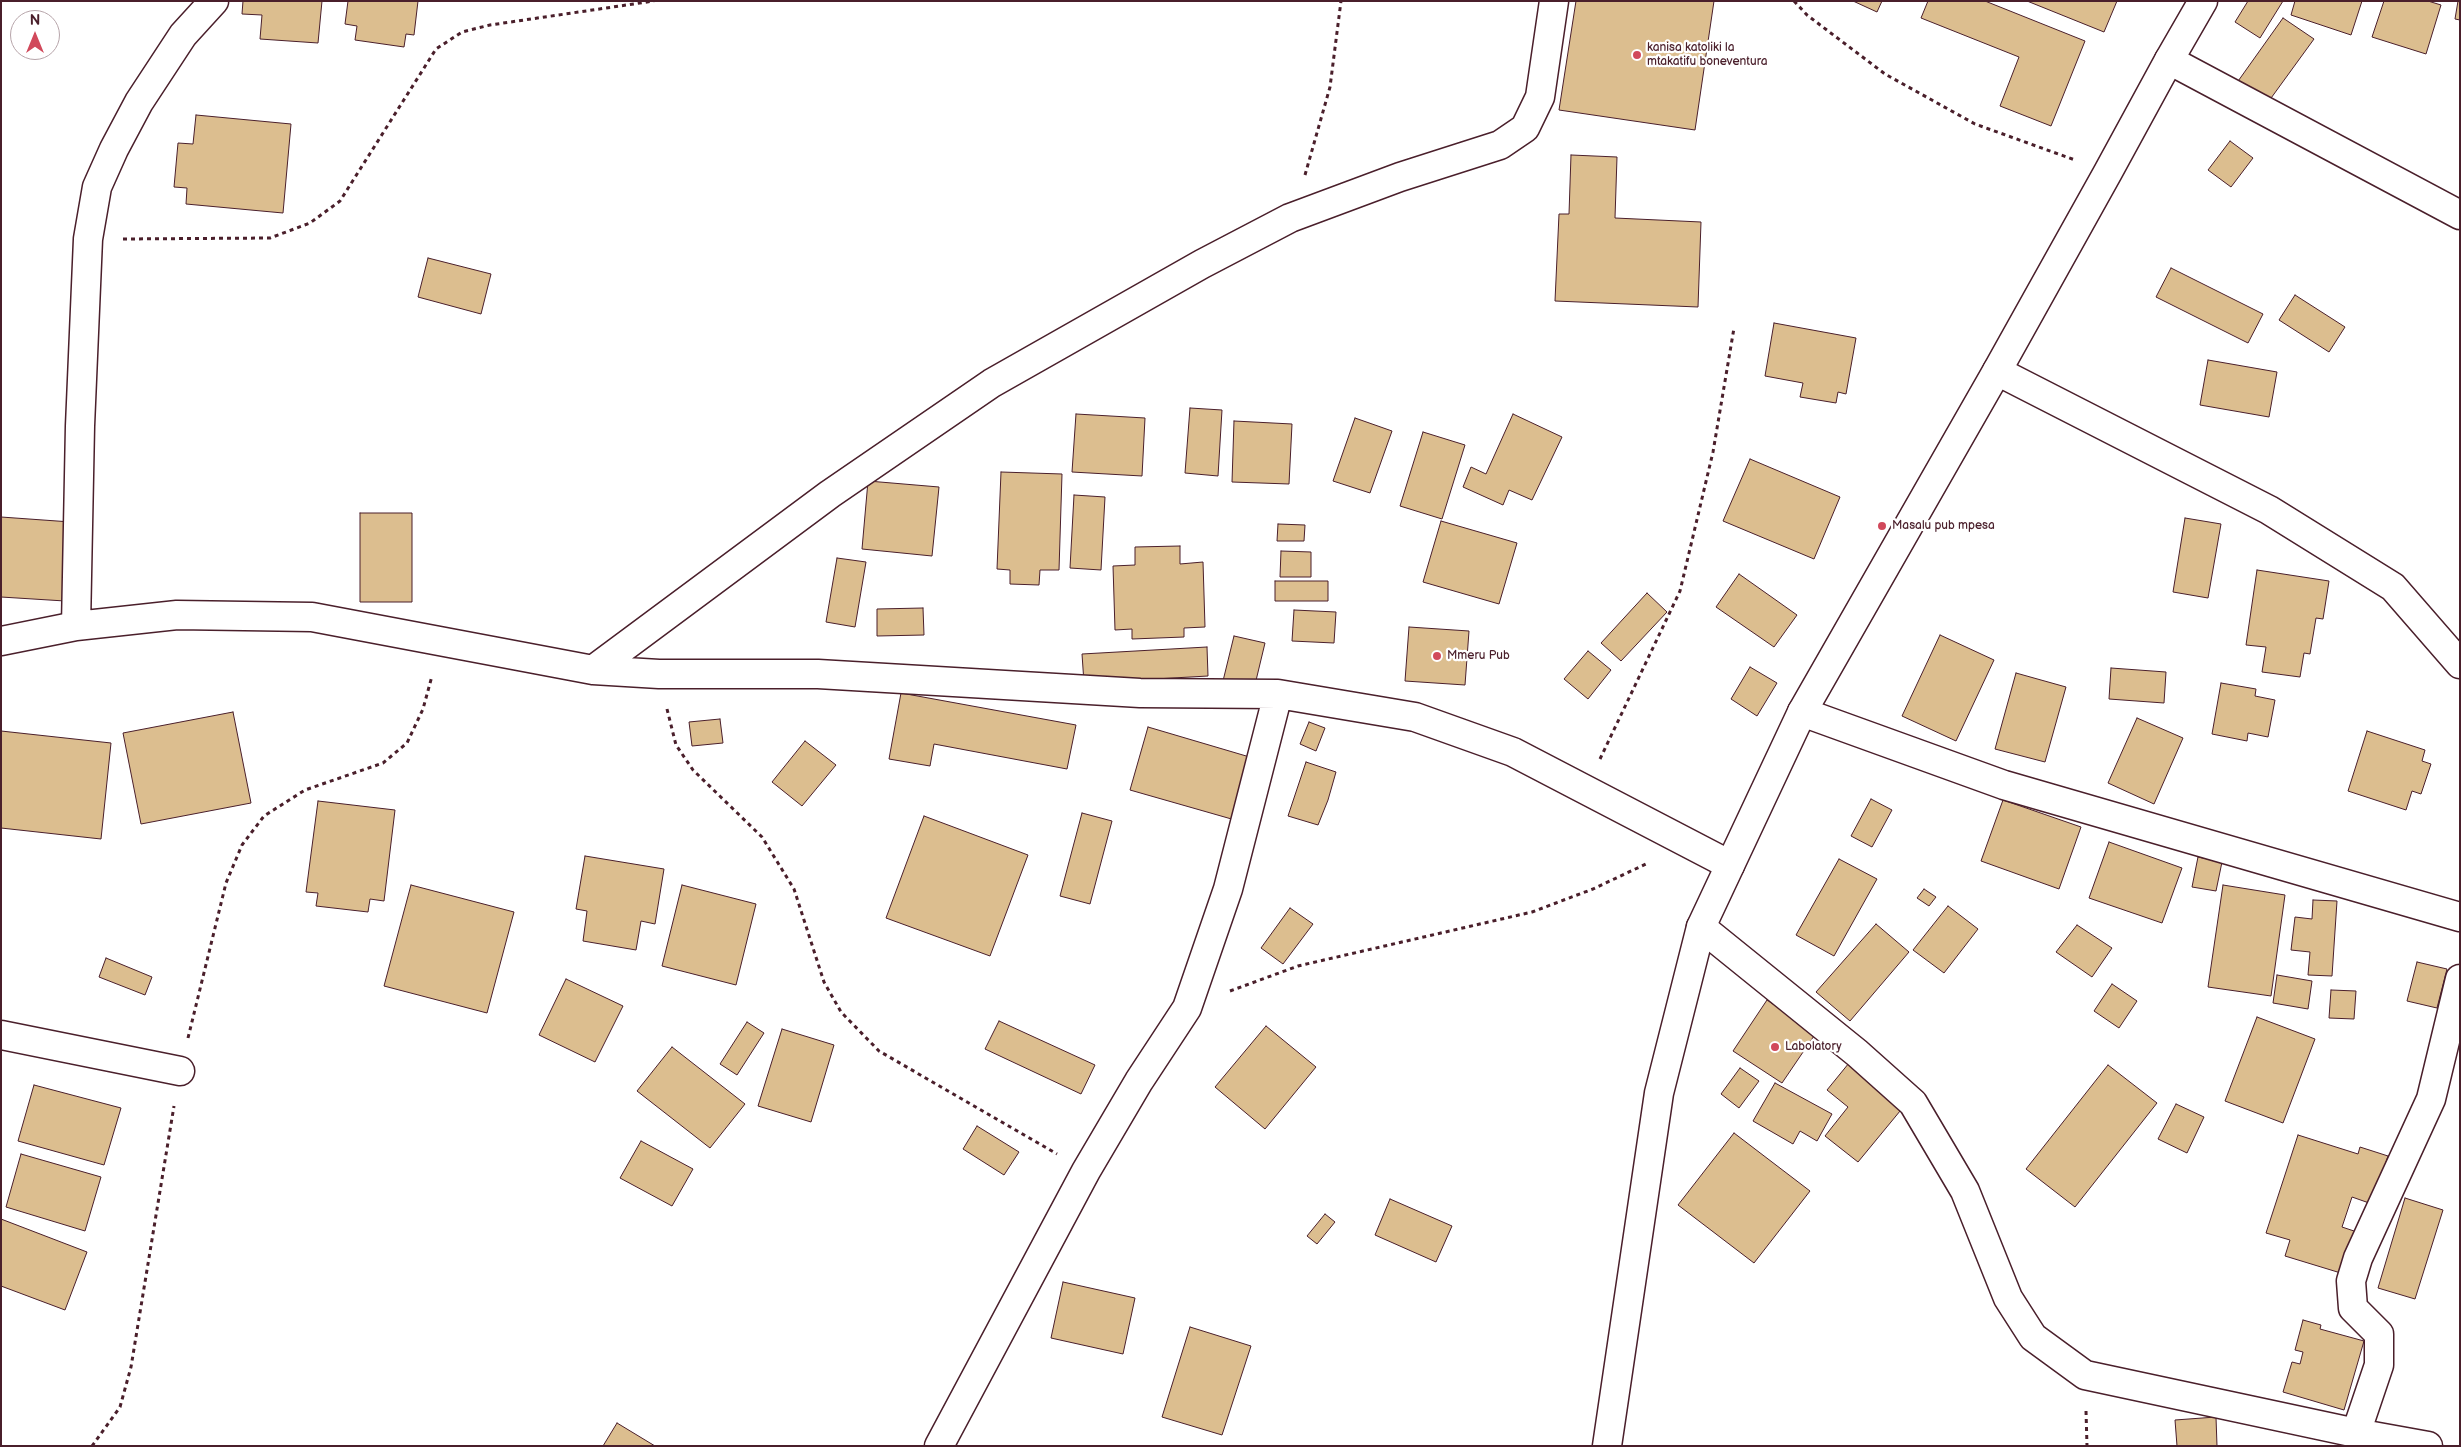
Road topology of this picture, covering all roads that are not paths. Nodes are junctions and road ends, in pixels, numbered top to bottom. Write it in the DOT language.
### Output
graph roads {
  1 [pos="214,1"];
  2 [pos="1554,1"];
  3 [pos="2203,1"];
  4 [pos="2168,60"];
  5 [pos="2460,215"];
  6 [pos="1997,371"];
  7 [pos="76,626"];
  8 [pos="1,641"];
  9 [pos="2460,664"];
  10 [pos="593,670"];
  11 [pos="1278,694"];
  12 [pos="1802,712"];
  13 [pos="1730,865"];
  14 [pos="2460,917"];
  15 [pos="1701,927"];
  16 [pos="2460,979"];
  17 [pos="1,1035"];
  18 [pos="180,1071"];
  19 [pos="2356,1433"];
  20 [pos="939,1446"];
  21 [pos="1608,1446"];
  22 [pos="2428,1446"];
  1 -- 7 [label="street"];
  2 -- 10 [label="street"];
  3 -- 4 [label="street"];
  4 -- 5 [label="street"];
  4 -- 6 [label="street"];
  6 -- 9 [label="street"];
  6 -- 12 [label="street"];
  7 -- 8 [label="street"];
  7 -- 10 [label="street"];
  10 -- 11 [label="street"];
  11 -- 13 [label="street"];
  11 -- 20 [label="street"];
  12 -- 13 [label="street"];
  12 -- 14 [label="street"];
  13 -- 15 [label="street"];
  15 -- 19 [label="street"];
  15 -- 21 [label="street"];
  16 -- 19 [label="street"];
  17 -- 18 [label="street"];
  19 -- 22 [label="street"];
}
